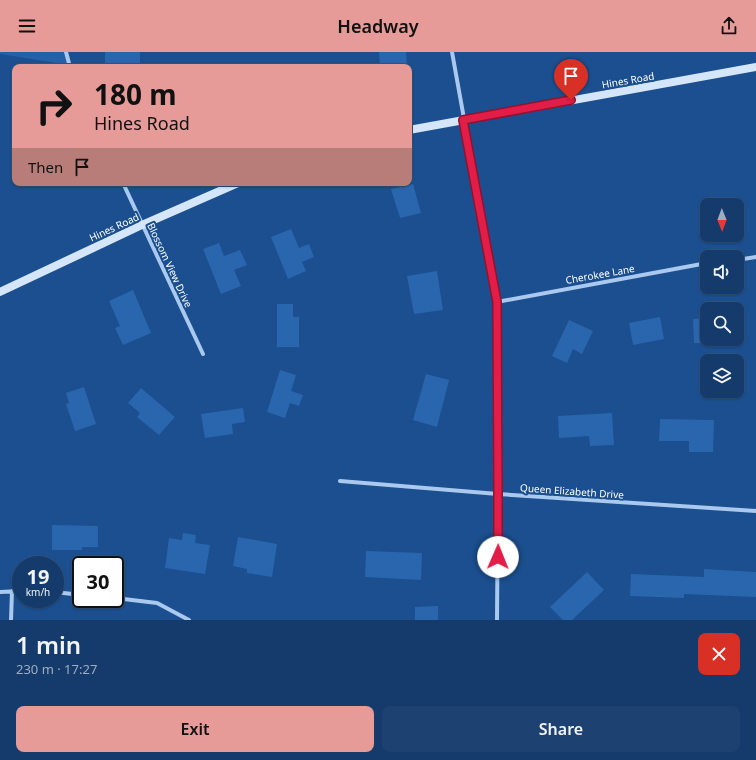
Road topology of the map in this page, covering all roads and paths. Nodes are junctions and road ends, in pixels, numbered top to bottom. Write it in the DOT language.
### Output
graph roads {
  1 [pos="66,52"];
  2 [pos="452,52"];
  3 [pos="69,64"];
  4 [pos="756,67"];
  5 [pos="463,120"];
  6 [pos="412,129"];
  7 [pos="124,186"];
  8 [pos="231,186"];
  9 [pos="142,225"];
  10 [pos="756,257"];
  11 [pos="744,259"];
  12 [pos="700,264"];
  13 [pos="0,292"];
  14 [pos="497,302"];
  15 [pos="203,354"];
  16 [pos="340,481"];
  17 [pos="498,494"];
  18 [pos="756,510"];
  19 [pos="12,591"];
  20 [pos="0,592"];
  21 [pos="124,599"];
  22 [pos="11,620"];
  23 [pos="190,620"];
  24 [pos="497,620"];
  1 -- 3 [label="street"];
  2 -- 5 [label="street"];
  4 -- 5 [label="street, Hines Road"];
  5 -- 6 [label="street, Hines Road"];
  5 -- 14 [label="street"];
  7 -- 9 [label="street, Blossom View Drive"];
  8 -- 9 [label="street, Hines Road"];
  9 -- 13 [label="street, Hines Road"];
  9 -- 15 [label="street, Blossom View Drive"];
  10 -- 11 [label="street"];
  12 -- 14 [label="street, Cherokee Lane"];
  14 -- 17 [label="street"];
  16 -- 17 [label="street, Queen Elizabeth Drive"];
  17 -- 18 [label="street, Queen Elizabeth Drive"];
  17 -- 24 [label="street"];
  19 -- 20 [label="street"];
  19 -- 22 [label="street"];
  21 -- 23 [label="street"];
}
